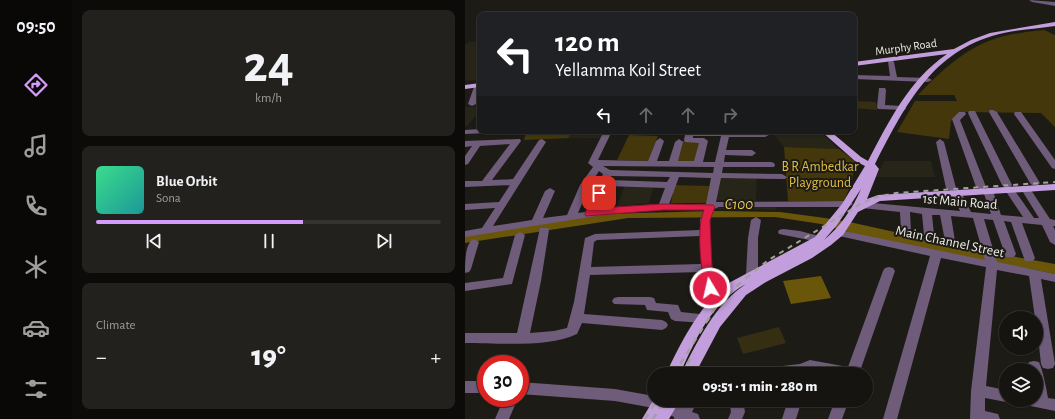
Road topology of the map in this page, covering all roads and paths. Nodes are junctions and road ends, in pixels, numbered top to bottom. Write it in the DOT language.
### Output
graph roads {
  1 [pos="1032,0"];
  2 [pos="1052,0"];
  3 [pos="1055,2"];
  4 [pos="1055,26"];
  5 [pos="956,53"];
  6 [pos="936,56"];
  7 [pos="944,60"];
  8 [pos="891,62"];
  9 [pos="857,65"];
  10 [pos="857,65"];
  11 [pos="857,77"];
  12 [pos="894,78"];
  13 [pos="925,80"];
  14 [pos="465,84"];
  15 [pos="477,85"];
  16 [pos="477,85"];
  17 [pos="465,87"];
  18 [pos="477,89"];
  19 [pos="882,90"];
  20 [pos="912,95"];
  21 [pos="468,105"];
  22 [pos="902,108"];
  23 [pos="993,112"];
  24 [pos="972,113"];
  25 [pos="962,114"];
  26 [pos="1018,114"];
  27 [pos="477,131"];
  28 [pos="465,132"];
  29 [pos="607,134"];
  30 [pos="690,134"];
  31 [pos="726,134"];
  32 [pos="752,134"];
  33 [pos="829,134"];
  34 [pos="765,135"];
  35 [pos="660,141"];
  36 [pos="542,142"];
  37 [pos="679,142"];
  38 [pos="940,142"];
  39 [pos="478,143"];
  40 [pos="465,144"];
  41 [pos="722,152"];
  42 [pos="752,153"];
  43 [pos="465,162"];
  44 [pos="652,163"];
  45 [pos="673,163"];
  46 [pos="595,164"];
  47 [pos="698,164"];
  48 [pos="719,165"];
  49 [pos="771,165"];
  50 [pos="872,166"];
  51 [pos="1055,166"];
  52 [pos="608,173"];
  53 [pos="675,175"];
  54 [pos="717,176"];
  55 [pos="782,177"];
  56 [pos="515,182"];
  57 [pos="603,183"];
  58 [pos="1035,183"];
  59 [pos="465,184"];
  60 [pos="484,184"];
  61 [pos="671,185"];
  62 [pos="1055,186"];
  63 [pos="1008,188"];
  64 [pos="984,189"];
  65 [pos="1026,189"];
  66 [pos="954,191"];
  67 [pos="550,192"];
  68 [pos="502,205"];
  69 [pos="465,207"];
  70 [pos="663,207"];
  71 [pos="852,209"];
  72 [pos="905,210"];
  73 [pos="708,212"];
  74 [pos="927,212"];
  75 [pos="589,214"];
  76 [pos="945,214"];
  77 [pos="967,216"];
  78 [pos="571,217"];
  79 [pos="978,217"];
  80 [pos="997,218"];
  81 [pos="1015,219"];
  82 [pos="756,220"];
  83 [pos="1030,220"];
  84 [pos="1051,222"];
  85 [pos="540,226"];
  86 [pos="485,231"];
  87 [pos="836,231"];
  88 [pos="783,232"];
  89 [pos="905,232"];
  90 [pos="705,233"];
  91 [pos="465,234"];
  92 [pos="520,235"];
  93 [pos="929,235"];
  94 [pos="819,239"];
  95 [pos="950,241"];
  96 [pos="474,242"];
  97 [pos="1055,242"];
  98 [pos="936,254"];
  99 [pos="1010,254"];
  100 [pos="1029,258"];
  101 [pos="991,260"];
  102 [pos="707,268"];
  103 [pos="465,269"];
  104 [pos="585,271"];
  105 [pos="889,271"];
  106 [pos="1035,274"];
  107 [pos="752,275"];
  108 [pos="1055,278"];
  109 [pos="465,287"];
  110 [pos="729,288"];
  111 [pos="741,293"];
  112 [pos="719,296"];
  113 [pos="618,301"];
  114 [pos="577,318"];
  115 [pos="705,318"];
  116 [pos="662,325"];
  117 [pos="465,338"];
  118 [pos="522,339"];
  119 [pos="1048,364"];
  120 [pos="676,367"];
  121 [pos="691,367"];
  122 [pos="808,367"];
  123 [pos="819,367"];
  124 [pos="855,367"];
  125 [pos="465,387"];
  126 [pos="477,387"];
  127 [pos="529,389"];
  128 [pos="1043,390"];
  129 [pos="978,391"];
  130 [pos="999,395"];
  131 [pos="647,402"];
  132 [pos="1049,404"];
  133 [pos="507,407"];
  134 [pos="664,407"];
  135 [pos="667,407"];
  136 [pos="689,407"];
  137 [pos="737,407"];
  138 [pos="793,407"];
  139 [pos="840,407"];
  140 [pos="685,418"];
  141 [pos="837,418"];
  142 [pos="977,418"];
  143 [pos="502,419"];
  144 [pos="649,419"];
  145 [pos="735,419"];
  146 [pos="789,419"];
  147 [pos="890,419"];
  148 [pos="993,419"];
  1 -- 3 [label="street"];
  2 -- 3 [label="street"];
  4 -- 5 [label="main road"];
  5 -- 6 [label="main road, Murphy Road"];
  5 -- 7 [label="main road"];
  5 -- 9 [label="main road, Murphy Road"];
  5 -- 13 [label="main road"];
  6 -- 7 [label="main road"];
  6 -- 8 [label="main road, Murphy Road"];
  7 -- 13 [label="main road"];
  8 -- 10 [label="main road, Murphy Road"];
  8 -- 12 [label="street"];
  11 -- 12 [label="street"];
  12 -- 13 [label="street"];
  13 -- 20 [label="main road"];
  14 -- 15 [label="main road"];
  16 -- 17 [label="main road"];
  18 -- 21 [label="street"];
  19 -- 22 [label="street"];
  20 -- 22 [label="main road"];
  20 -- 50 [label="main road"];
  22 -- 50 [label="main road"];
  23 -- 58 [label="street"];
  24 -- 63 [label="street"];
  25 -- 64 [label="street"];
  26 -- 51 [label="street"];
  27 -- 28 [label="street"];
  29 -- 46 [label="street"];
  30 -- 47 [label="street"];
  31 -- 41 [label="street"];
  32 -- 34 [label="street"];
  33 -- 50 [label="main road"];
  35 -- 44 [label="street"];
  36 -- 56 [label="street"];
  37 -- 45 [label="street"];
  38 -- 66 [label="street"];
  39 -- 40 [label="street"];
  39 -- 43 [label="street"];
  39 -- 60 [label="street"];
  41 -- 42 [label="street"];
  41 -- 48 [label="street"];
  44 -- 45 [label="street"];
  44 -- 46 [label="street"];
  45 -- 47 [label="street"];
  46 -- 52 [label="street"];
  46 -- 78 [label="street"];
  47 -- 48 [label="street"];
  48 -- 49 [label="street"];
  48 -- 54 [label="street"];
  50 -- 71 [label="main road"];
  50 -- 71 [label="main road"];
  52 -- 53 [label="street"];
  52 -- 57 [label="street"];
  53 -- 54 [label="street"];
  53 -- 61 [label="street"];
  54 -- 55 [label="street"];
  54 -- 73 [label="street"];
  56 -- 60 [label="street"];
  56 -- 68 [label="street"];
  57 -- 61 [label="street"];
  57 -- 75 [label="street"];
  58 -- 62 [label="main road"];
  58 -- 63 [label="main road"];
  59 -- 60 [label="street"];
  61 -- 70 [label="street"];
  62 -- 65 [label="main road"];
  63 -- 64 [label="main road"];
  63 -- 65 [label="main road"];
  63 -- 83 [label="street"];
  64 -- 66 [label="main road"];
  64 -- 80 [label="street"];
  65 -- 84 [label="street"];
  66 -- 71 [label="main road"];
  66 -- 77 [label="street"];
  67 -- 85 [label="street"];
  68 -- 69 [label="street"];
  68 -- 86 [label="street"];
  70 -- 73 [label="street, 1st Main Road"];
  70 -- 75 [label="street, 1st Main Road"];
  71 -- 72 [label="street, 1st Main Road"];
  71 -- 73 [label="street, 1st Main Road"];
  71 -- 87 [label="main road"];
  72 -- 74 [label="street, 1st Main Road"];
  72 -- 89 [label="street"];
  73 -- 90 [label="street"];
  74 -- 76 [label="street, 1st Main Road"];
  74 -- 93 [label="street"];
  75 -- 78 [label="street, 1st Main Road"];
  76 -- 77 [label="street, 1st Main Road"];
  76 -- 95 [label="street"];
  77 -- 79 [label="street, 1st Main Road"];
  78 -- 85 [label="street, 1st Main Road"];
  79 -- 80 [label="street, 1st Main Road"];
  79 -- 101 [label="street"];
  80 -- 81 [label="street, 1st Main Road"];
  80 -- 99 [label="street"];
  81 -- 83 [label="street, 1st Main Road"];
  81 -- 100 [label="street"];
  82 -- 107 [label="street"];
  83 -- 84 [label="street, 1st Main Road"];
  84 -- 97 [label="street"];
  85 -- 86 [label="street, 1st Main Road"];
  85 -- 118 [label="street"];
  86 -- 91 [label="street, 1st Main Road"];
  87 -- 94 [label="main road"];
  87 -- 98 [label="street, Main Channel Street"];
  87 -- 111 [label="main road"];
  88 -- 94 [label="street"];
  90 -- 102 [label="street"];
  90 -- 104 [label="street"];
  92 -- 109 [label="street"];
  94 -- 107 [label="main road"];
  96 -- 103 [label="street"];
  98 -- 101 [label="street, Main Channel Street"];
  98 -- 147 [label="street"];
  101 -- 106 [label="street, Main Channel Street"];
  101 -- 129 [label="street"];
  102 -- 104 [label="street"];
  102 -- 112 [label="street"];
  104 -- 114 [label="street"];
  105 -- 124 [label="street"];
  106 -- 108 [label="street, Main Channel Street"];
  106 -- 119 [label="street"];
  107 -- 110 [label="main road"];
  110 -- 111 [label="main road"];
  110 -- 112 [label="main road"];
  111 -- 121 [label="main road"];
  112 -- 115 [label="main road"];
  113 -- 115 [label="street"];
  114 -- 116 [label="street"];
  114 -- 118 [label="street"];
  115 -- 120 [label="main road"];
  117 -- 118 [label="street"];
  122 -- 123 [label="street"];
  125 -- 126 [label="street"];
  127 -- 131 [label="street"];
  128 -- 132 [label="street"];
  129 -- 130 [label="street"];
  129 -- 142 [label="street"];
  133 -- 143 [label="street"];
  134 -- 144 [label="main road"];
  135 -- 140 [label="street"];
  136 -- 140 [label="street"];
  137 -- 145 [label="street"];
  138 -- 146 [label="street"];
  139 -- 141 [label="street"];
  142 -- 148 [label="street"];
}
